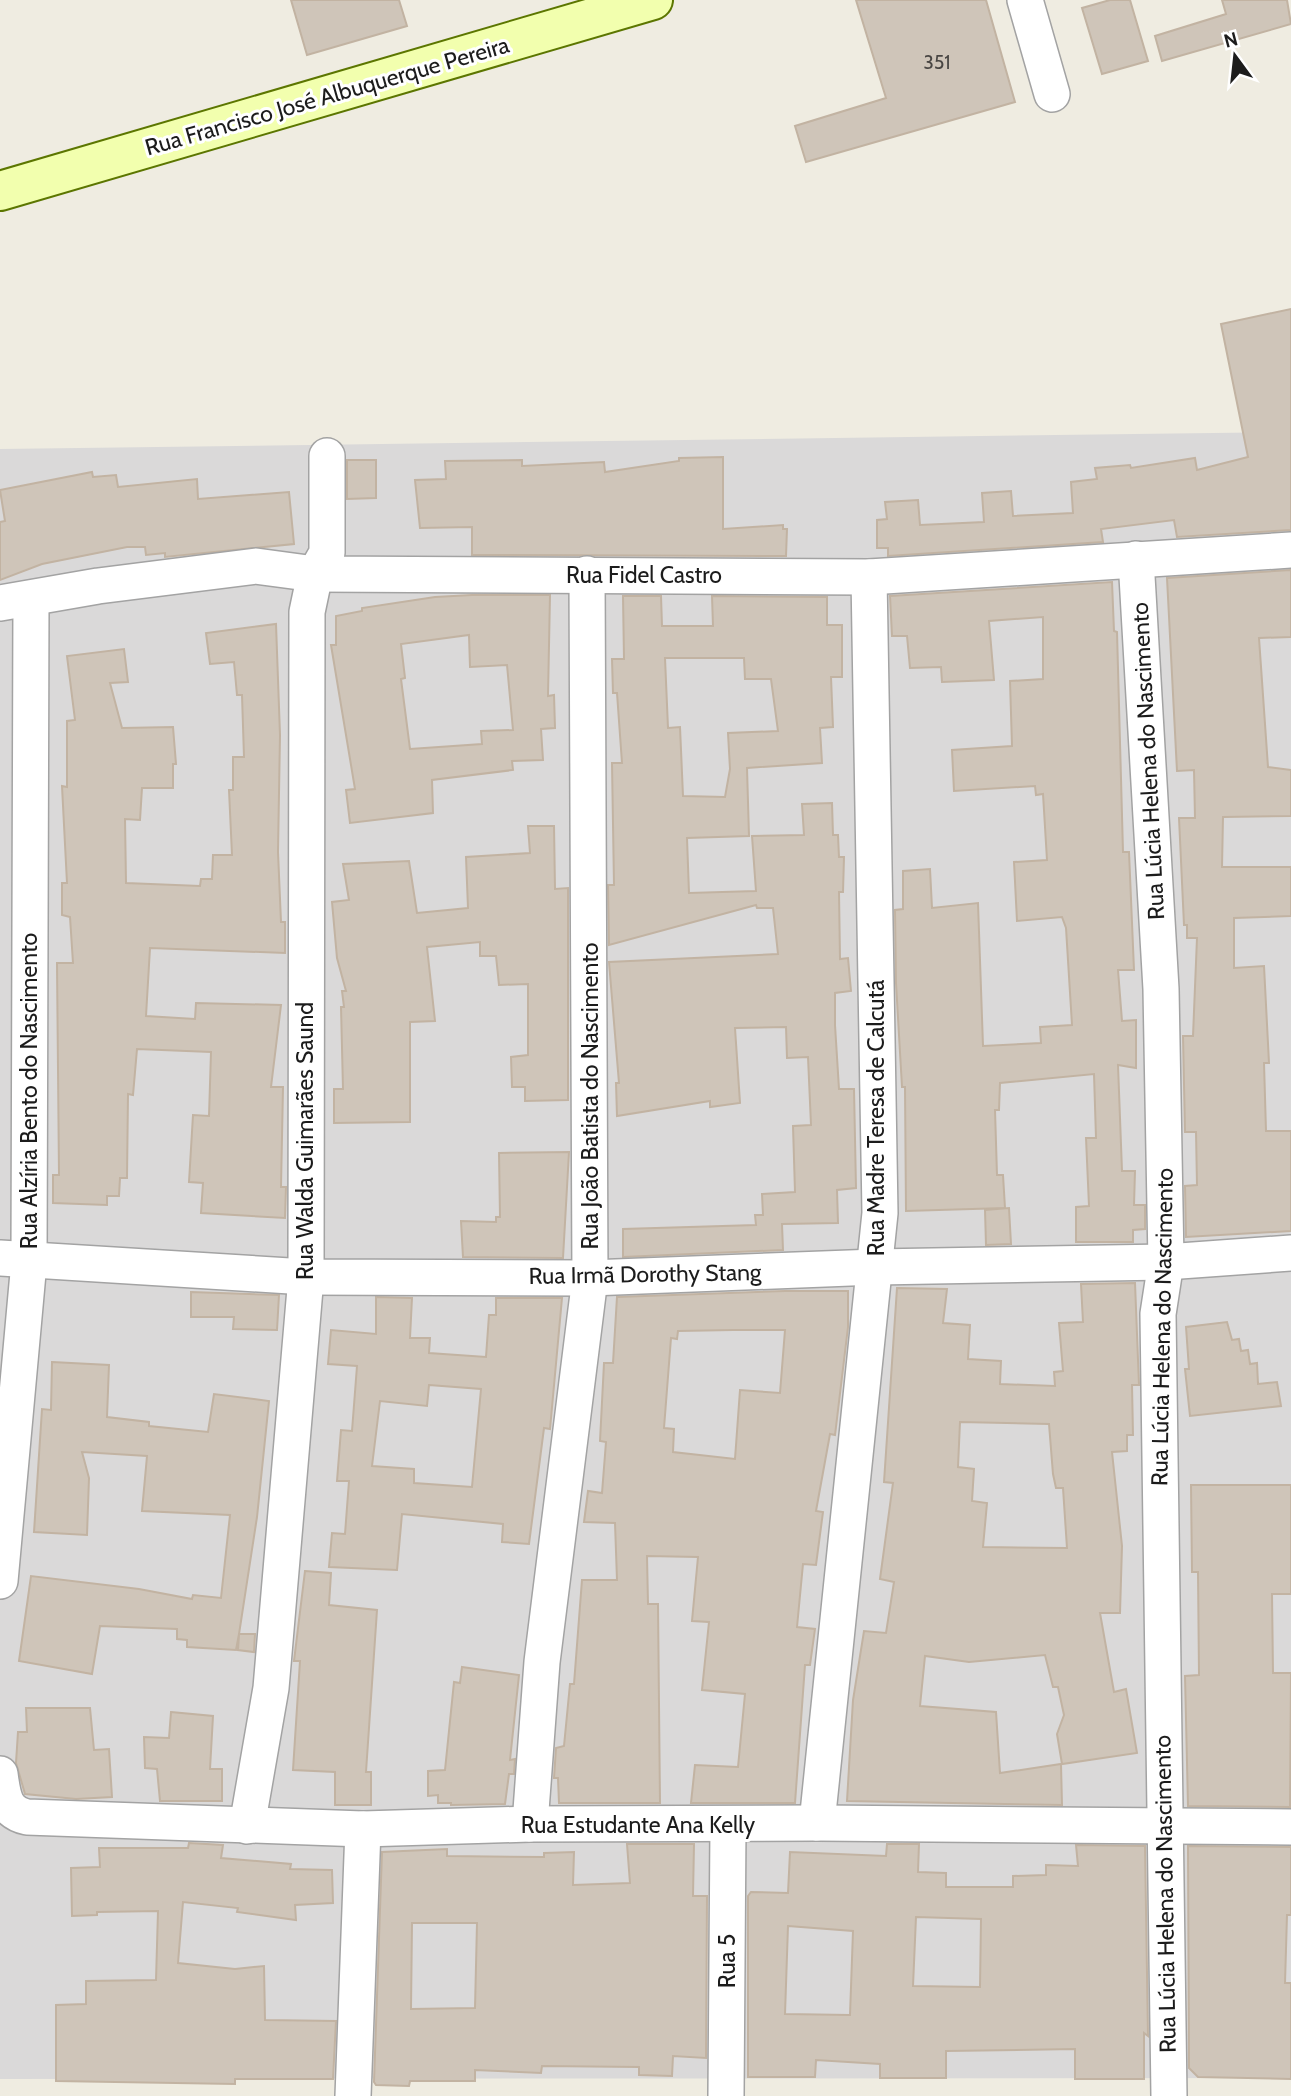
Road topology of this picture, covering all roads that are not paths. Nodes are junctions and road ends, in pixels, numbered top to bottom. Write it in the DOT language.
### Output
graph roads {
  1 [pos="653,0"];
  2 [pos="1024,0"];
  3 [pos="1052,93"];
  4 [pos="0,191"];
  5 [pos="327,456"];
  6 [pos="1291,550"];
  7 [pos="1136,559"];
  8 [pos="315,574"];
  9 [pos="587,574"];
  10 [pos="869,577"];
  11 [pos="15,601"];
  12 [pos="1291,1253"];
  13 [pos="14,1260"];
  14 [pos="1166,1262"];
  15 [pos="876,1267"];
  16 [pos="306,1277"];
  17 [pos="590,1278"];
  18 [pos="0,1581"];
  19 [pos="1,1782"];
  20 [pos="817,1823"];
  21 [pos="530,1824"];
  22 [pos="247,1826"];
  23 [pos="728,1826"];
  24 [pos="1291,1827"];
  25 [pos="1164,1828"];
  26 [pos="363,1829"];
  27 [pos="353,2096"];
  28 [pos="726,2096"];
  29 [pos="1168,2096"];
  1 -- 4 [label="main road, Rua Francisco José Albuquerque Pereira"];
  2 -- 3 [label="street"];
  5 -- 8 [label="street, Rua Walda Guimarães Saund"];
  6 -- 7 [label="street, Rua Fidel Castro"];
  7 -- 10 [label="street, Rua Fidel Castro"];
  7 -- 14 [label="street, Rua Lúcia Helena do Nascimento"];
  8 -- 9 [label="street, Rua Fidel Castro"];
  8 -- 11 [label="street, Rua Fidel Castro"];
  8 -- 16 [label="street, Rua Walda Guimarães Saund"];
  9 -- 10 [label="street, Rua Fidel Castro"];
  9 -- 17 [label="street, Rua João Batista do Nascimento"];
  10 -- 15 [label="street, Rua Madre Teresa de Calcutá"];
  11 -- 13 [label="street, Rua Alzíria Bento do Nascimento"];
  12 -- 14 [label="street, Rua Irmã Dorothy Stang"];
  13 -- 16 [label="street, Rua Irmã Dorothy Stang"];
  13 -- 18 [label="street, Rua Alzíria Bento do Nascimento"];
  14 -- 15 [label="street, Rua Irmã Dorothy Stang"];
  14 -- 25 [label="street, Rua Lúcia Helena do Nascimento"];
  15 -- 17 [label="street, Rua Irmã Dorothy Stang"];
  15 -- 20 [label="street, Rua Madre Teresa de Calcutá"];
  16 -- 17 [label="street, Rua Irmã Dorothy Stang"];
  16 -- 22 [label="street, Rua Walda Guimarães Saund"];
  17 -- 21 [label="street, Rua João Batista do Nascimento"];
  19 -- 22 [label="street, Rua Estudante Ana Kelly"];
  20 -- 23 [label="street, Rua Estudante Ana Kelly"];
  20 -- 25 [label="street, Rua Estudante Ana Kelly"];
  21 -- 23 [label="street, Rua Estudante Ana Kelly"];
  21 -- 26 [label="street, Rua Estudante Ana Kelly"];
  22 -- 26 [label="street, Rua Estudante Ana Kelly"];
  23 -- 28 [label="street, Rua 5"];
  24 -- 25 [label="street, Rua Estudante Ana Kelly"];
  25 -- 29 [label="street, Rua Lúcia Helena do Nascimento"];
  26 -- 27 [label="street"];
}
